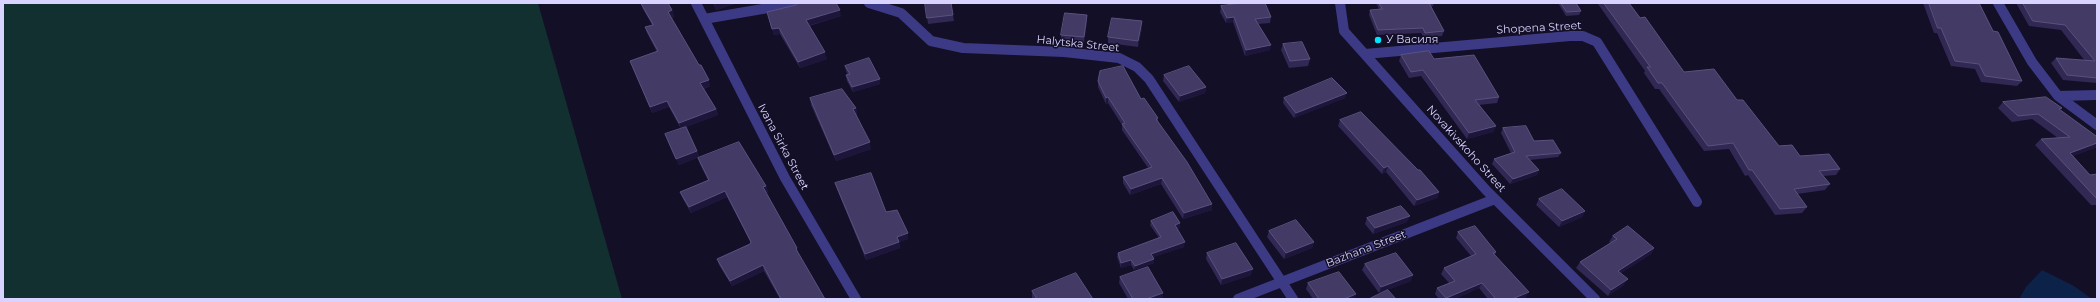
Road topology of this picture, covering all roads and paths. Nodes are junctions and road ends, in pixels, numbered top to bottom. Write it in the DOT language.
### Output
graph roads {
  1 [pos="696,3"];
  2 [pos="797,3"];
  3 [pos="869,3"];
  4 [pos="1340,3"];
  5 [pos="1998,3"];
  6 [pos="704,19"];
  7 [pos="1365,54"];
  8 [pos="2097,95"];
  9 [pos="2058,96"];
  10 [pos="2097,125"];
  11 [pos="1495,199"];
  12 [pos="1697,202"];
  13 [pos="1281,282"];
  14 [pos="856,299"];
  15 [pos="1238,299"];
  16 [pos="1293,299"];
  17 [pos="1595,299"];
  1 -- 6 [label="street, Ivana Sirka Street"];
  2 -- 6 [label="street"];
  3 -- 13 [label="street, Halytska Street"];
  4 -- 7 [label="street, Novakivskoho Street"];
  5 -- 9 [label="street"];
  6 -- 14 [label="street, Ivana Sirka Street"];
  7 -- 11 [label="street, Novakivskoho Street"];
  7 -- 12 [label="street, Shopena Street"];
  8 -- 9 [label="street"];
  9 -- 10 [label="street"];
  11 -- 13 [label="street, Bazhana Street"];
  11 -- 17 [label="street, Novakivskoho Street"];
  13 -- 15 [label="street, Bazhana Street"];
  13 -- 16 [label="street, Halytska Street"];
}
